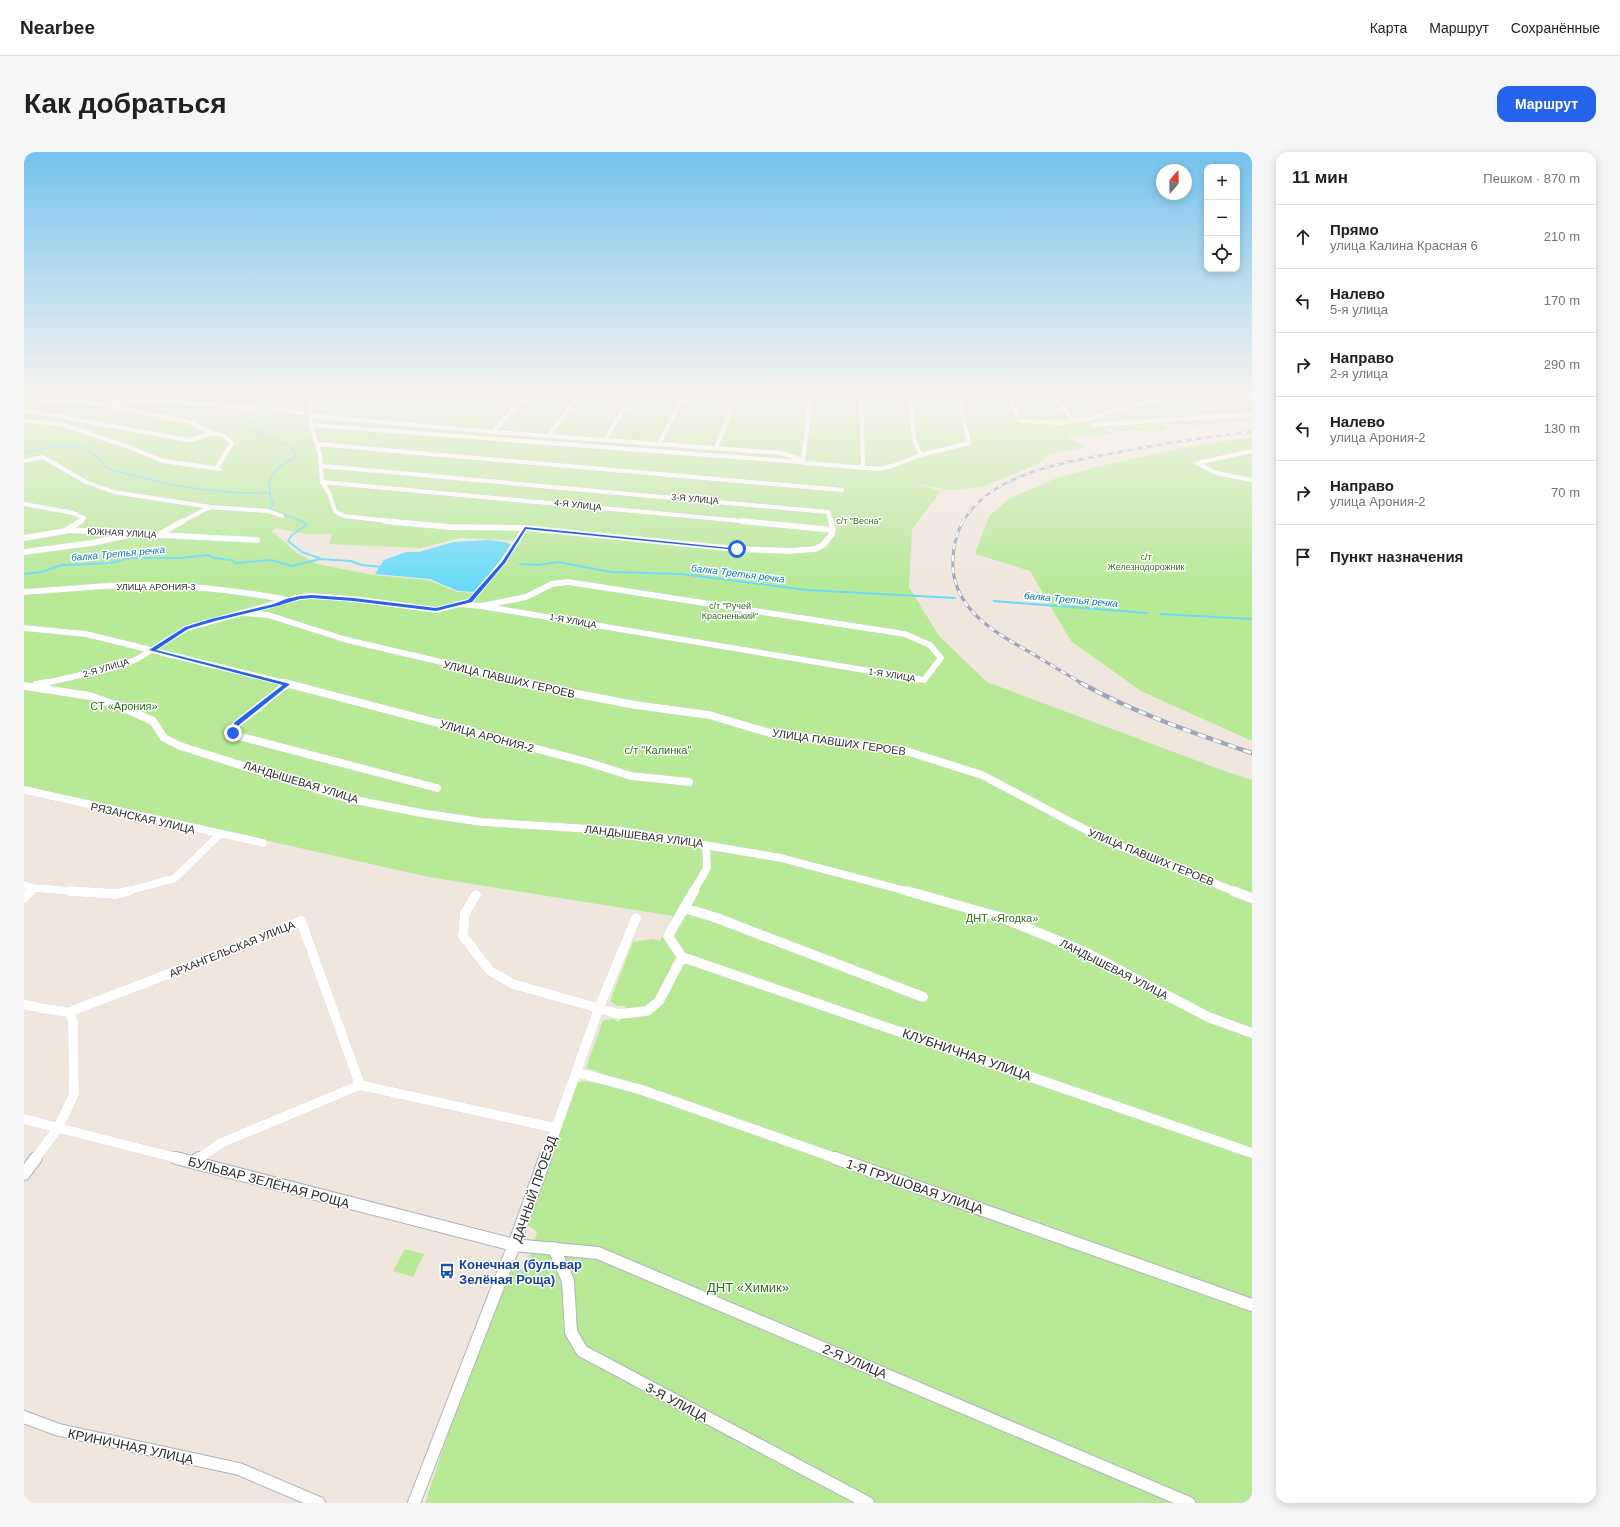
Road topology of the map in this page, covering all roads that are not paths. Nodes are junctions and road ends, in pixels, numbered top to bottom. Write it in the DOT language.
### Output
graph roads {
  1 [pos="48,460"];
  2 [pos="161,460"];
  3 [pos="223,460"];
  4 [pos="321,460"];
  5 [pos="501,460"];
  6 [pos="791,460"];
  7 [pos="863,460"];
  8 [pos="907,460"];
  9 [pos="1211,460"];
  10 [pos="804,461"];
  11 [pos="322,466"];
  12 [pos="860,467"];
  13 [pos="1252,480"];
  14 [pos="322,482"];
  15 [pos="842,490"];
  16 [pos="24,504"];
  17 [pos="210,507"];
  18 [pos="282,516"];
  19 [pos="525,528"];
  20 [pos="71,530"];
  21 [pos="833,530"];
  22 [pos="141,533"];
  23 [pos="160,535"];
  24 [pos="24,538"];
  25 [pos="257,540"];
  26 [pos="24,552"];
  27 [pos="24,592"];
  28 [pos="288,600"];
  29 [pos="460,604"];
  30 [pos="481,606"];
  31 [pos="241,613"];
  32 [pos="24,628"];
  33 [pos="152,650"];
  34 [pos="287,684"];
  35 [pos="25,686"];
  36 [pos="689,782"];
  37 [pos="437,788"];
  38 [pos="24,790"];
  39 [pos="219,834"];
  40 [pos="263,843"];
  41 [pos="706,844"];
  42 [pos="24,885"];
  43 [pos="34,888"];
  44 [pos="476,895"];
  45 [pos="24,898"];
  46 [pos="1252,898"];
  47 [pos="684,908"];
  48 [pos="636,918"];
  49 [pos="682,957"];
  50 [pos="923,997"];
  51 [pos="24,1004"];
  52 [pos="599,1008"];
  53 [pos="69,1012"];
  54 [pos="1252,1033"];
  55 [pos="576,1072"];
  56 [pos="360,1084"];
  57 [pos="24,1119"];
  58 [pos="58,1128"];
  59 [pos="555,1128"];
  60 [pos="1252,1153"];
  61 [pos="194,1162"];
  62 [pos="24,1174"];
  63 [pos="514,1245"];
  64 [pos="554,1248"];
  65 [pos="1252,1305"];
  66 [pos="24,1417"];
  67 [pos="319,1503"];
  68 [pos="414,1503"];
  69 [pos="868,1503"];
  70 [pos="1189,1503"];
  1 -- 17 [label="street"];
  2 -- 3 [label="street"];
  4 -- 11 [label="street"];
  5 -- 15 [label="street"];
  6 -- 10 [label="street"];
  7 -- 12 [label="street"];
  8 -- 12 [label="street"];
  9 -- 13 [label="street"];
  10 -- 12 [label="street"];
  11 -- 14 [label="street"];
  11 -- 21 [label="street, 3-Я УЛИЦА"];
  14 -- 19 [label="street"];
  14 -- 21 [label="street, 4-Я УЛИЦА"];
  16 -- 20 [label="street, ЮЖНАЯ УЛИЦА"];
  17 -- 18 [label="street"];
  17 -- 23 [label="street"];
  19 -- 21 [label="street"];
  19 -- 29 [label="street"];
  20 -- 22 [label="street, ЮЖНАЯ УЛИЦА"];
  20 -- 24 [label="street"];
  22 -- 23 [label="street, ЮЖНАЯ УЛИЦА"];
  22 -- 26 [label="street"];
  23 -- 25 [label="street, ЮЖНАЯ УЛИЦА"];
  27 -- 28 [label="street, УЛИЦА АРОНИЯ-3"];
  28 -- 29 [label="street, 2-Я УЛИЦА"];
  28 -- 31 [label="street, 2-Я УЛИЦА"];
  29 -- 30 [label="street, 1-Я УЛИЦА"];
  30 -- 30 [label="street, 1-Я УЛИЦА"];
  31 -- 33 [label="street, 2-Я УЛИЦА"];
  31 -- 46 [label="street, УЛИЦА ПАВШИХ ГЕРОЕВ"];
  32 -- 33 [label="street, УЛИЦА АРОНИЯ-2"];
  33 -- 34 [label="street, УЛИЦА АРОНИЯ-2"];
  33 -- 35 [label="street, 2-Я УЛИЦА"];
  34 -- 36 [label="street, УЛИЦА АРОНИЯ-2"];
  34 -- 37 [label="street"];
  35 -- 41 [label="street, ЛАНДЫШЕВАЯ УЛИЦА"];
  38 -- 39 [label="street, РЯЗАНСКАЯ УЛИЦА"];
  39 -- 40 [label="street, РЯЗАНСКАЯ УЛИЦА"];
  39 -- 43 [label="street"];
  41 -- 47 [label="street"];
  41 -- 54 [label="street, ЛАНДЫШЕВАЯ УЛИЦА"];
  42 -- 43 [label="street"];
  43 -- 45 [label="street"];
  44 -- 52 [label="street"];
  47 -- 49 [label="street"];
  47 -- 50 [label="street"];
  48 -- 52 [label="street, ДАЧНЫЙ ПРОЕЗД"];
  49 -- 52 [label="street"];
  49 -- 60 [label="street, КЛУБНИЧНАЯ УЛИЦА"];
  51 -- 53 [label="street, АРХАНГЕЛЬСКАЯ УЛИЦА"];
  52 -- 55 [label="street, ДАЧНЫЙ ПРОЕЗД"];
  53 -- 56 [label="street, АРХАНГЕЛЬСКАЯ УЛИЦА"];
  53 -- 58 [label="street"];
  55 -- 59 [label="street, ДАЧНЫЙ ПРОЕЗД"];
  55 -- 65 [label="street, 1-Я ГРУШОВАЯ УЛИЦА"];
  56 -- 59 [label="street"];
  56 -- 61 [label="street"];
  57 -- 58 [label="street, БУЛЬВАР ЗЕЛЁНАЯ РОЩА"];
  58 -- 61 [label="street, БУЛЬВАР ЗЕЛЁНАЯ РОЩА"];
  58 -- 62 [label="street"];
  59 -- 63 [label="street, ДАЧНЫЙ ПРОЕЗД"];
  61 -- 63 [label="street, БУЛЬВАР ЗЕЛЁНАЯ РОЩА"];
  63 -- 64 [label="street, 2-Я УЛИЦА"];
  63 -- 68 [label="street, ДАЧНЫЙ ПРОЕЗД"];
  64 -- 69 [label="street, 3-Я УЛИЦА"];
  64 -- 70 [label="street, 2-Я УЛИЦА"];
  66 -- 67 [label="street, КРИНИЧНАЯ УЛИЦА"];
}
